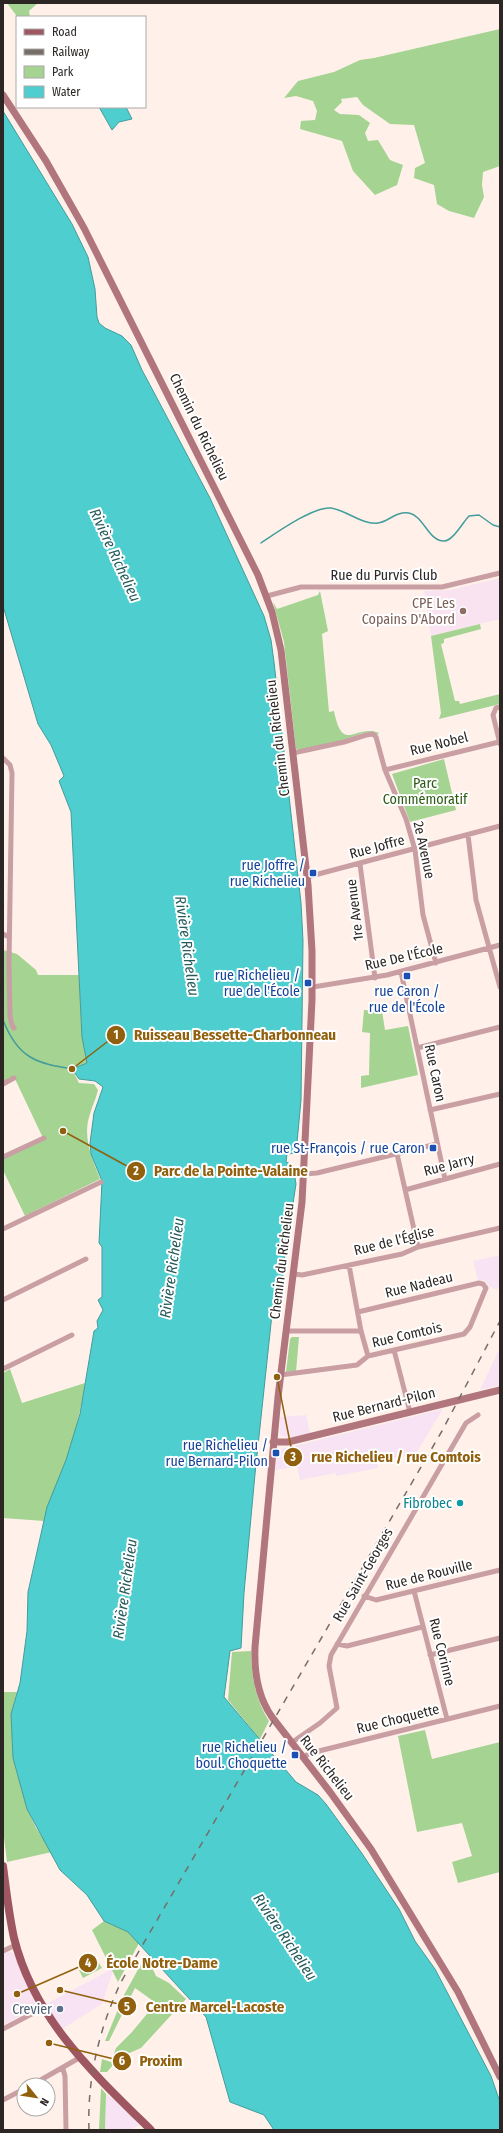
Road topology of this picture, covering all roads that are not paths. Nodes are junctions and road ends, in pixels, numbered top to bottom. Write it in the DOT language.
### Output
graph roads {
  1 [pos="3,96"];
  2 [pos="500,573"];
  3 [pos="266,596"];
  4 [pos="500,707"];
  5 [pos="500,743"];
  6 [pos="293,753"];
  7 [pos="3,758"];
  8 [pos="385,770"];
  9 [pos="500,826"];
  10 [pos="468,835"];
  11 [pos="415,850"];
  12 [pos="360,864"];
  13 [pos="307,877"];
  14 [pos="3,934"];
  15 [pos="9,937"];
  16 [pos="500,945"];
  17 [pos="489,948"];
  18 [pos="436,962"];
  19 [pos="401,972"];
  20 [pos="375,978"];
  21 [pos="313,987"];
  22 [pos="500,987"];
  23 [pos="500,1027"];
  24 [pos="14,1028"];
  25 [pos="417,1048"];
  26 [pos="14,1078"];
  27 [pos="3,1084"];
  28 [pos="500,1094"];
  29 [pos="430,1110"];
  30 [pos="44,1138"];
  31 [pos="437,1144"];
  32 [pos="396,1154"];
  33 [pos="3,1157"];
  34 [pos="500,1164"];
  35 [pos="304,1174"];
  36 [pos="445,1179"];
  37 [pos="102,1182"];
  38 [pos="405,1190"];
  39 [pos="500,1228"];
  40 [pos="3,1229"];
  41 [pos="418,1247"];
  42 [pos="86,1259"];
  43 [pos="349,1265"];
  44 [pos="294,1274"];
  45 [pos="485,1286"];
  46 [pos="3,1300"];
  47 [pos="358,1312"];
  48 [pos="286,1331"];
  49 [pos="361,1331"];
  50 [pos="72,1335"];
  51 [pos="394,1350"];
  52 [pos="368,1356"];
  53 [pos="3,1369"];
  54 [pos="280,1375"];
  55 [pos="500,1390"];
  56 [pos="410,1412"];
  57 [pos="478,1415"];
  58 [pos="273,1442"];
  59 [pos="500,1570"];
  60 [pos="414,1591"];
  61 [pos="364,1596"];
  62 [pos="422,1627"];
  63 [pos="500,1638"];
  64 [pos="337,1644"];
  65 [pos="430,1655"];
  66 [pos="500,1706"];
  67 [pos="446,1719"];
  68 [pos="291,1743"];
  69 [pos="303,1758"];
  70 [pos="3,1866"];
  71 [pos="16,1946"];
  72 [pos="3,1951"];
  73 [pos="43,2008"];
  74 [pos="3,2029"];
  75 [pos="80,2058"];
  76 [pos="63,2069"];
  77 [pos="48,2077"];
  78 [pos="500,2077"];
  79 [pos="16,2093"];
  80 [pos="3,2100"];
  81 [pos="66,2130"];
  82 [pos="151,2130"];
  1 -- 3 [label="main road, Chemin du Richelieu"];
  2 -- 3 [label="street, Rue du Purvis Club"];
  3 -- 6 [label="main road, Chemin du Richelieu"];
  4 -- 5 [label="street"];
  5 -- 8 [label="street, Rue Nobel"];
  6 -- 8 [label="street, 2e Avenue"];
  6 -- 13 [label="main road, Chemin du Richelieu"];
  7 -- 15 [label="street"];
  8 -- 11 [label="street, 2e Avenue"];
  9 -- 10 [label="street, Rue Joffre"];
  10 -- 11 [label="street, Rue Joffre"];
  10 -- 17 [label="street"];
  11 -- 12 [label="street, Rue Joffre"];
  11 -- 18 [label="street, 2e Avenue"];
  12 -- 13 [label="street, Rue Joffre"];
  12 -- 20 [label="street, 1re Avenue"];
  13 -- 21 [label="main road, Chemin du Richelieu"];
  14 -- 15 [label="street"];
  15 -- 24 [label="street"];
  16 -- 17 [label="street, Rue De l'École"];
  17 -- 18 [label="street, Rue De l'École"];
  17 -- 22 [label="street"];
  18 -- 19 [label="street, Rue De l'École"];
  19 -- 20 [label="street, Rue De l'École"];
  19 -- 25 [label="street, Rue Caron"];
  20 -- 21 [label="street, Rue De l'École"];
  21 -- 35 [label="main road, Chemin du Richelieu"];
  23 -- 25 [label="street"];
  25 -- 29 [label="street, Rue Caron"];
  26 -- 27 [label="street"];
  28 -- 29 [label="street"];
  29 -- 31 [label="street, Rue Caron"];
  30 -- 33 [label="street"];
  31 -- 32 [label="street"];
  31 -- 36 [label="street, Rue Caron"];
  32 -- 35 [label="street"];
  32 -- 38 [label="street"];
  34 -- 36 [label="street, Rue Jarry"];
  35 -- 44 [label="main road, Chemin du Richelieu"];
  36 -- 38 [label="street, Rue Jarry"];
  37 -- 40 [label="street"];
  38 -- 41 [label="street"];
  39 -- 41 [label="street, Rue de l'Église"];
  41 -- 43 [label="street, Rue de l'Église"];
  42 -- 46 [label="street"];
  43 -- 44 [label="street, Rue de l'Église"];
  43 -- 47 [label="street"];
  44 -- 48 [label="main road, Chemin du Richelieu"];
  45 -- 47 [label="street, Rue Nadeau"];
  45 -- 51 [label="street, Rue Comtois"];
  47 -- 49 [label="street"];
  48 -- 49 [label="street"];
  48 -- 54 [label="main road, Chemin du Richelieu"];
  49 -- 52 [label="street"];
  50 -- 53 [label="street"];
  51 -- 52 [label="street, Rue Comtois"];
  51 -- 56 [label="street"];
  52 -- 54 [label="street, Rue Comtois"];
  54 -- 58 [label="main road, Chemin du Richelieu"];
  55 -- 56 [label="main road, Rue Bernard-Pilon"];
  56 -- 58 [label="main road, Rue Bernard-Pilon"];
  57 -- 61 [label="street, Rue Saint-Georges"];
  58 -- 68 [label="main road, Rue Richelieu"];
  59 -- 60 [label="street, Rue de Rouville"];
  60 -- 61 [label="street, Rue de Rouville"];
  60 -- 62 [label="street, Rue Corinne"];
  61 -- 64 [label="street, Rue Saint-Georges"];
  62 -- 64 [label="street"];
  62 -- 65 [label="street, Rue Corinne"];
  63 -- 65 [label="street"];
  64 -- 68 [label="street, Rue Saint-Georges"];
  65 -- 67 [label="street, Rue Corinne"];
  66 -- 67 [label="street, Rue Choquette"];
  67 -- 69 [label="street, Rue Choquette"];
  68 -- 69 [label="main road, Rue Richelieu"];
  69 -- 78 [label="main road, Rue Richelieu"];
  70 -- 71 [label="main road"];
  71 -- 72 [label="street"];
  71 -- 73 [label="main road"];
  73 -- 74 [label="street"];
  73 -- 75 [label="main road"];
  75 -- 76 [label="street"];
  75 -- 82 [label="main road"];
  76 -- 77 [label="street"];
  76 -- 81 [label="street"];
  79 -- 80 [label="street"];
}
